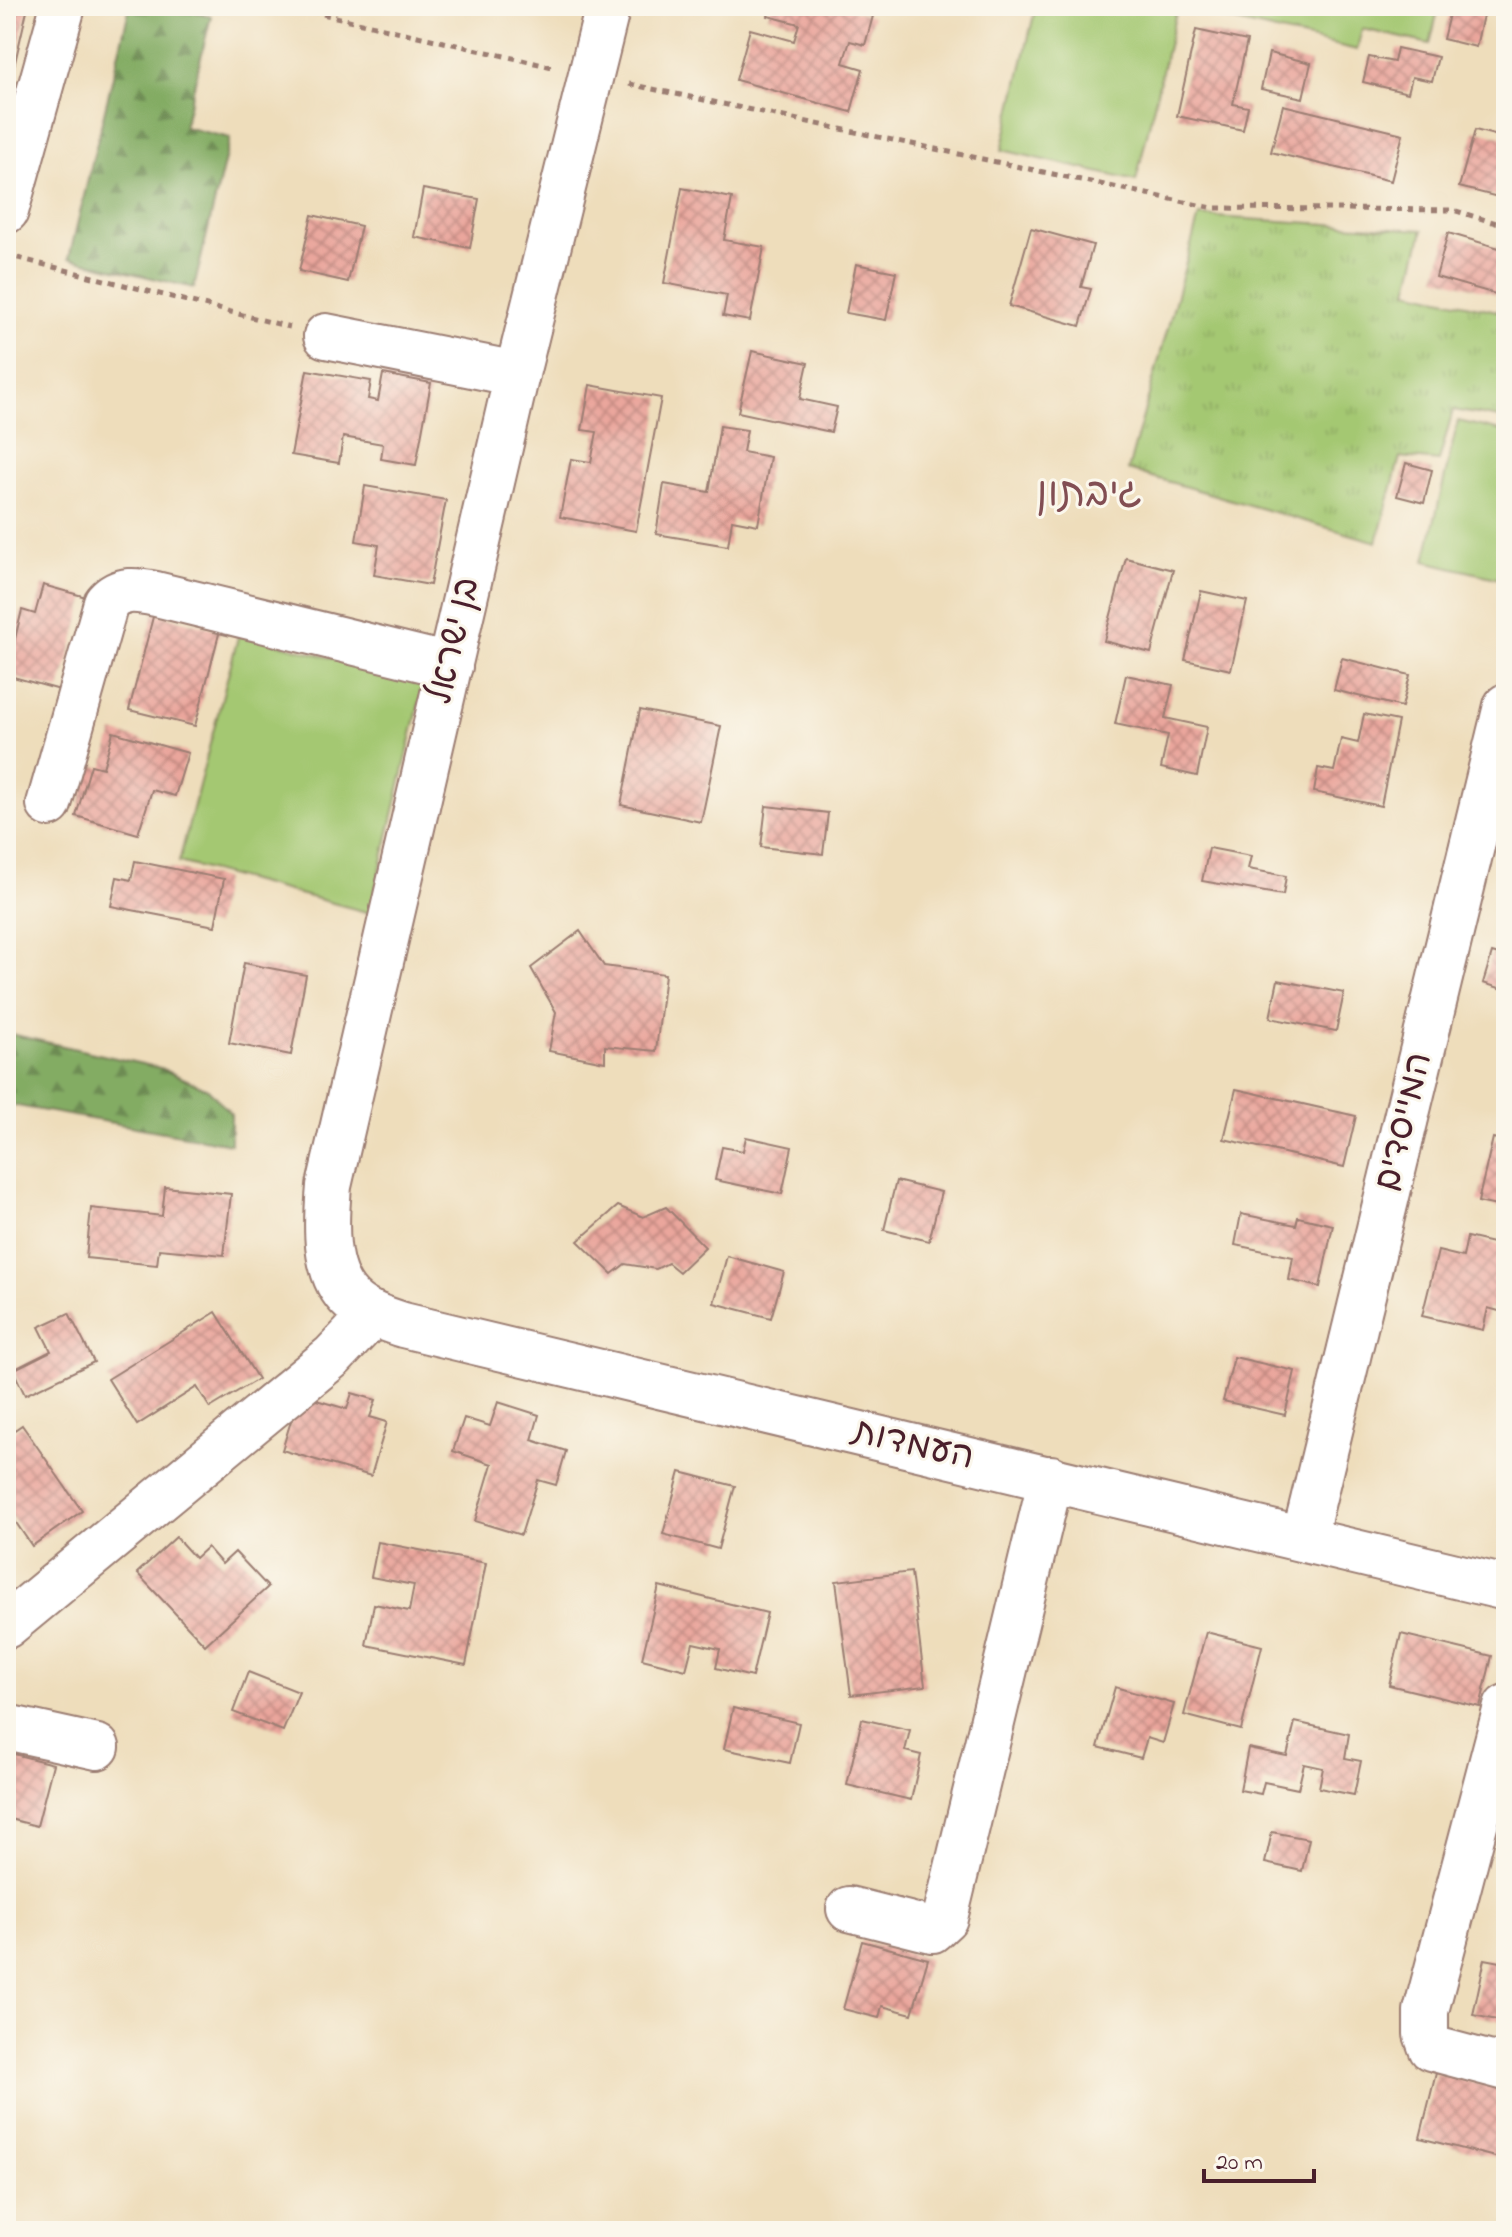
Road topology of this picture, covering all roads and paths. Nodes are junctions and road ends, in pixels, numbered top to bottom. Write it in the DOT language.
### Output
graph roads {
  1 [pos="63,6"];
  2 [pos="288,6"];
  3 [pos="608,6"];
  4 [pos="590,76"];
  5 [pos="6,211"];
  6 [pos="1506,226"];
  7 [pos="6,255"];
  8 [pos="326,336"];
  9 [pos="517,374"];
  10 [pos="450,666"];
  11 [pos="1506,706"];
  12 [pos="49,804"];
  13 [pos="337,1277"];
  14 [pos="373,1314"];
  15 [pos="1051,1478"];
  16 [pos="1304,1538"];
  17 [pos="1506,1588"];
  18 [pos="6,1626"];
  19 [pos="1506,1707"];
  20 [pos="6,1727"];
  21 [pos="97,1747"];
  22 [pos="849,1909"];
  23 [pos="1506,2068"];
  1 -- 5 [label="street"];
  2 -- 4 [label="path"];
  3 -- 4 [label="street, בן ישראל"];
  4 -- 6 [label="path"];
  4 -- 9 [label="street, בן ישראל"];
  7 -- 8 [label="path"];
  8 -- 9 [label="street"];
  9 -- 10 [label="street, בן ישראל"];
  10 -- 12 [label="street"];
  10 -- 13 [label="street, בן ישראל"];
  11 -- 16 [label="street, המייסדים"];
  13 -- 14 [label="street, העמדות"];
  14 -- 15 [label="street, העמדות"];
  14 -- 18 [label="street"];
  15 -- 16 [label="street, העמדות"];
  15 -- 22 [label="street"];
  16 -- 17 [label="street, העמדות"];
  19 -- 23 [label="street"];
  20 -- 21 [label="street"];
}
